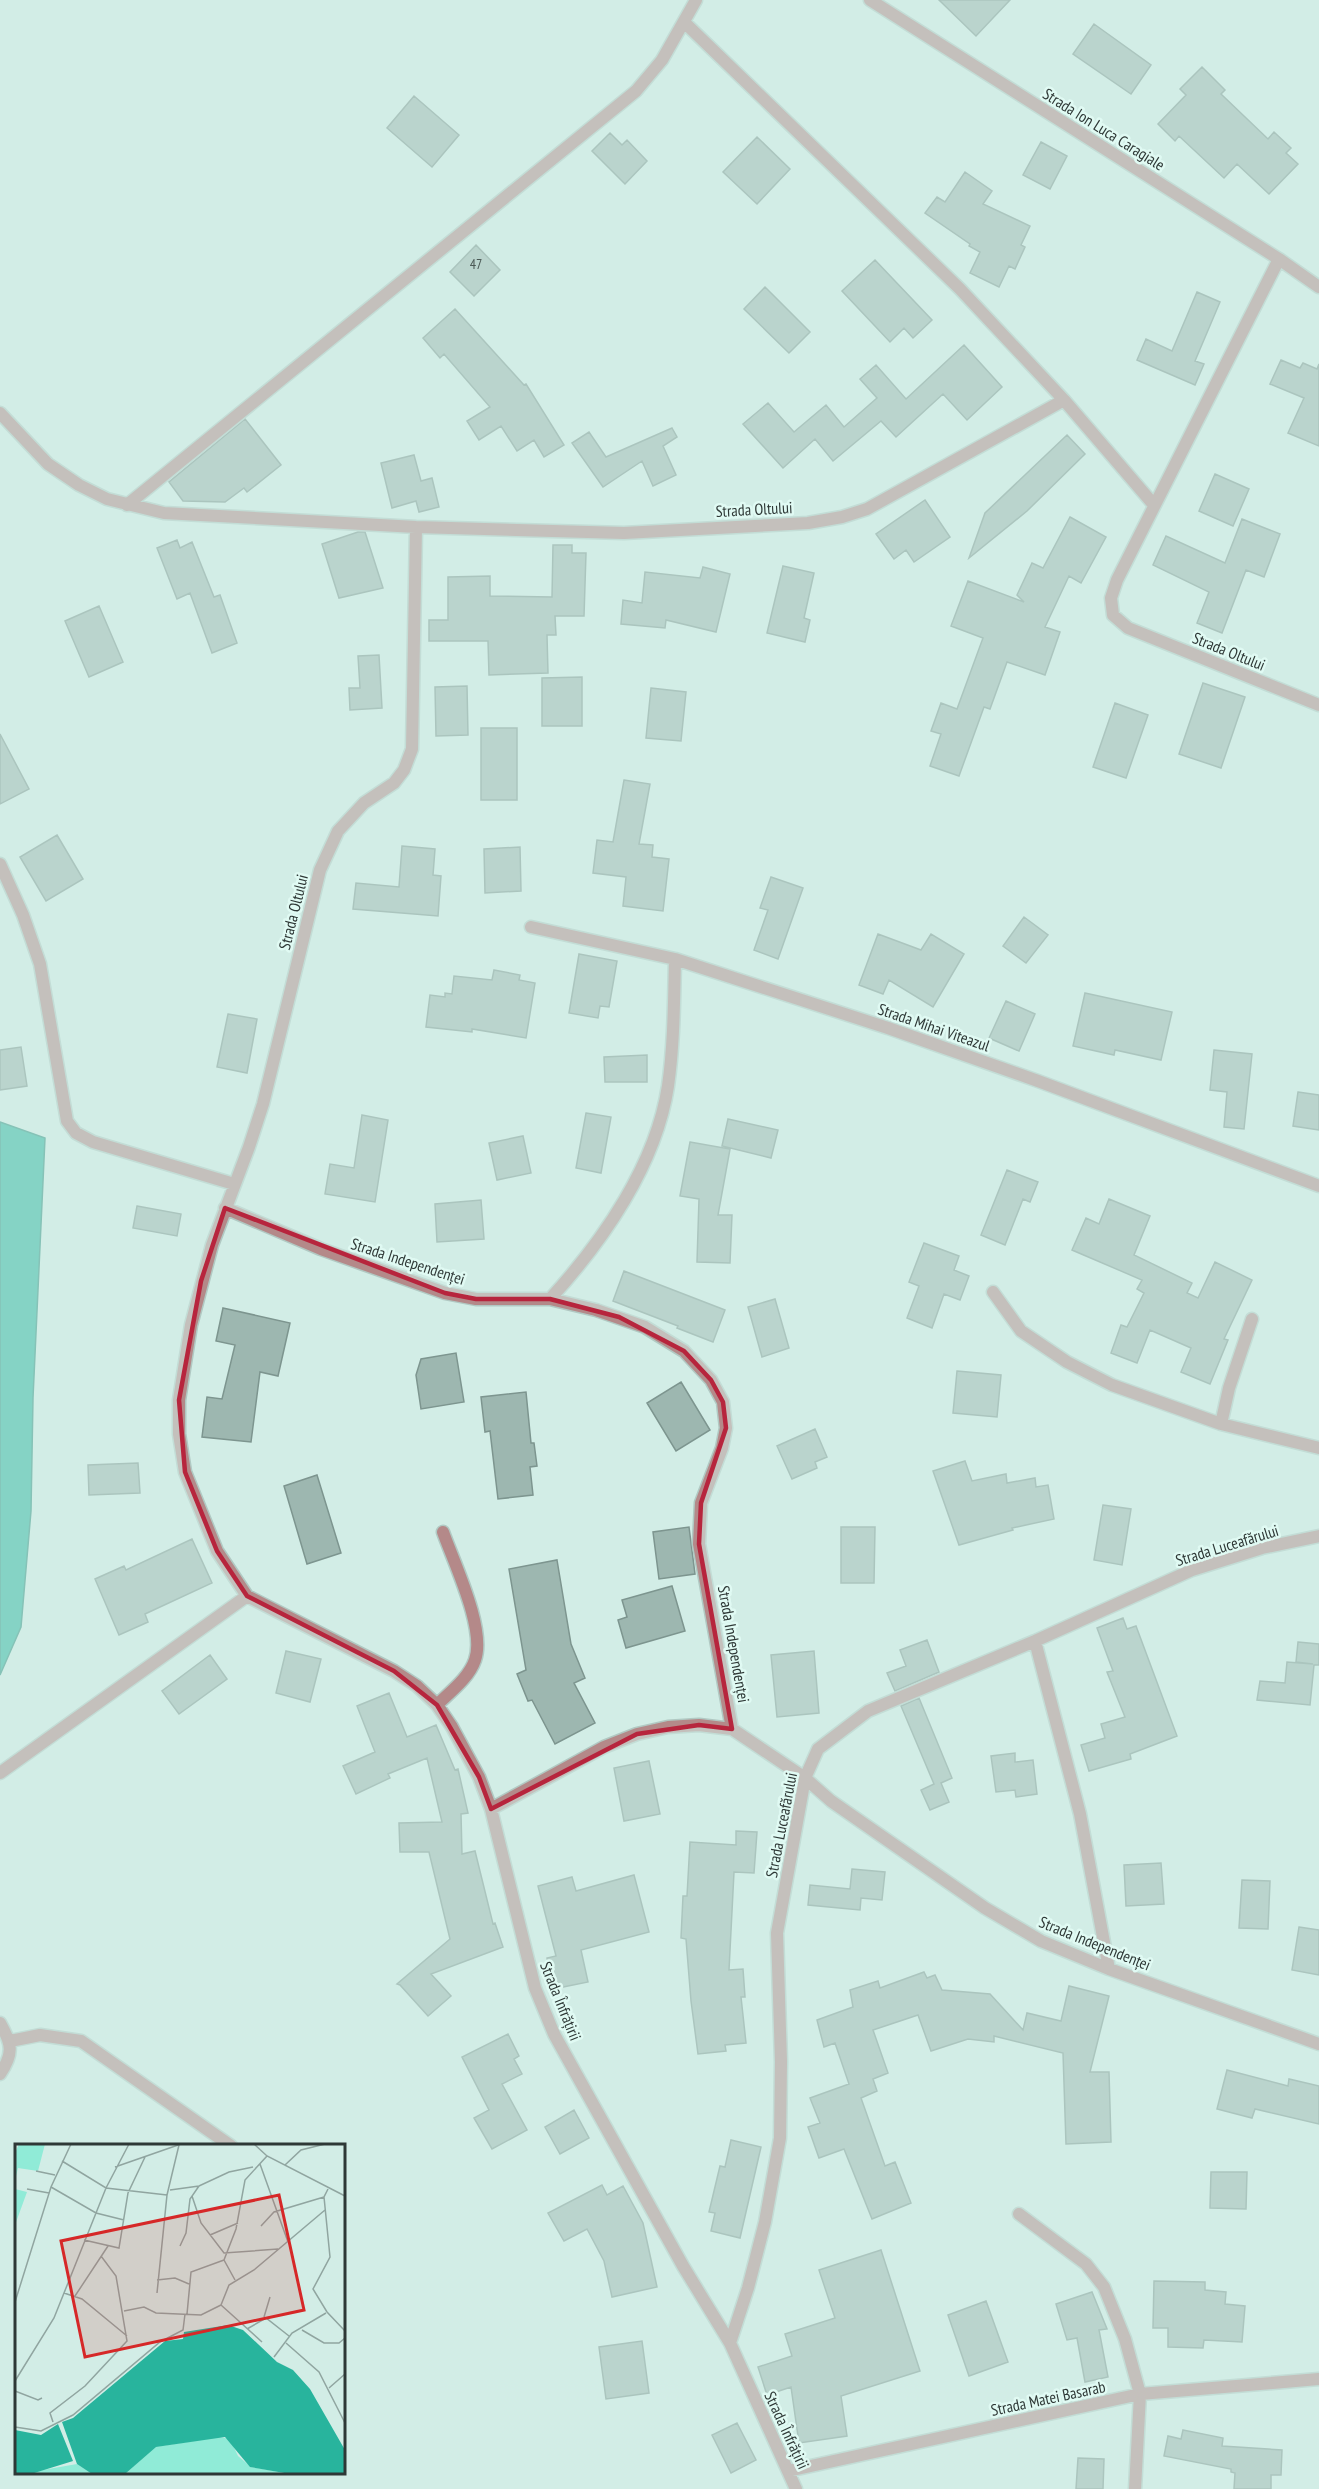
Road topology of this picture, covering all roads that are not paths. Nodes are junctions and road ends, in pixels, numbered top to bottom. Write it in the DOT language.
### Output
graph roads {
  1 [pos="696,0"];
  2 [pos="870,0"];
  3 [pos="684,22"];
  4 [pos="1279,259"];
  5 [pos="1319,287"];
  6 [pos="1064,400"];
  7 [pos="0,412"];
  8 [pos="127,505"];
  9 [pos="1154,505"];
  10 [pos="416,527"];
  11 [pos="1319,705"];
  12 [pos="0,864"];
  13 [pos="531,927"];
  14 [pos="675,959"];
  15 [pos="234,1184"];
  16 [pos="1319,1186"];
  17 [pos="225,1208"];
  18 [pos="993,1292"];
  19 [pos="550,1299"];
  20 [pos="1252,1319"];
  21 [pos="1221,1424"];
  22 [pos="1319,1448"];
  23 [pos="443,1532"];
  24 [pos="1319,1536"];
  25 [pos="247,1596"];
  26 [pos="1035,1641"];
  27 [pos="437,1705"];
  28 [pos="732,1729"];
  29 [pos="0,1773"];
  30 [pos="805,1778"];
  31 [pos="491,1809"];
  32 [pos="1109,1969"];
  33 [pos="0,2023"];
  34 [pos="10,2041"];
  35 [pos="1319,2044"];
  36 [pos="0,2074"];
  37 [pos="230,2144"];
  38 [pos="1019,2214"];
  39 [pos="729,2343"];
  40 [pos="1319,2379"];
  41 [pos="1140,2394"];
  42 [pos="788,2471"];
  43 [pos="796,2489"];
  44 [pos="1135,2489"];
  1 -- 3 [label="street"];
  2 -- 4 [label="street, Strada Ion Luca Caragiale"];
  3 -- 6 [label="street"];
  3 -- 8 [label="street"];
  4 -- 5 [label="street, Strada Ion Luca Caragiale"];
  4 -- 9 [label="street"];
  6 -- 9 [label="street"];
  6 -- 10 [label="street, Strada Oltului"];
  7 -- 8 [label="street, Strada Oltului"];
  8 -- 10 [label="street, Strada Oltului"];
  9 -- 11 [label="street, Strada Oltului"];
  10 -- 15 [label="street, Strada Oltului"];
  12 -- 15 [label="street"];
  13 -- 14 [label="street, Strada Mihai Viteazul"];
  14 -- 16 [label="street, Strada Mihai Viteazul"];
  14 -- 19 [label="street"];
  15 -- 17 [label="street, Strada Oltului"];
  17 -- 19 [label="street, Strada Independenței"];
  17 -- 25 [label="street, Strada Oltului"];
  18 -- 21 [label="street"];
  19 -- 28 [label="street, Strada Independenței"];
  20 -- 21 [label="street"];
  21 -- 22 [label="street"];
  23 -- 27 [label="street"];
  24 -- 26 [label="street, Strada Luceafărului"];
  25 -- 27 [label="street, Strada Înfrățirii"];
  25 -- 29 [label="street"];
  26 -- 30 [label="street, Strada Luceafărului"];
  26 -- 32 [label="street"];
  27 -- 31 [label="street, Strada Înfrățirii"];
  28 -- 30 [label="street, Strada Independenței"];
  28 -- 31 [label="street, Strada Independenței"];
  30 -- 32 [label="street, Strada Independenței"];
  30 -- 39 [label="street, Strada Luceafărului"];
  31 -- 39 [label="street, Strada Înfrățirii"];
  32 -- 35 [label="street, Strada Independenței"];
  33 -- 34 [label="street"];
  34 -- 36 [label="street"];
  34 -- 37 [label="street"];
  38 -- 41 [label="street"];
  39 -- 42 [label="street, Strada Înfrățirii"];
  40 -- 41 [label="street, Strada Matei Basarab"];
  41 -- 42 [label="street, Strada Matei Basarab"];
  41 -- 44 [label="street"];
  42 -- 43 [label="street, Strada Înfrățirii"];
}
